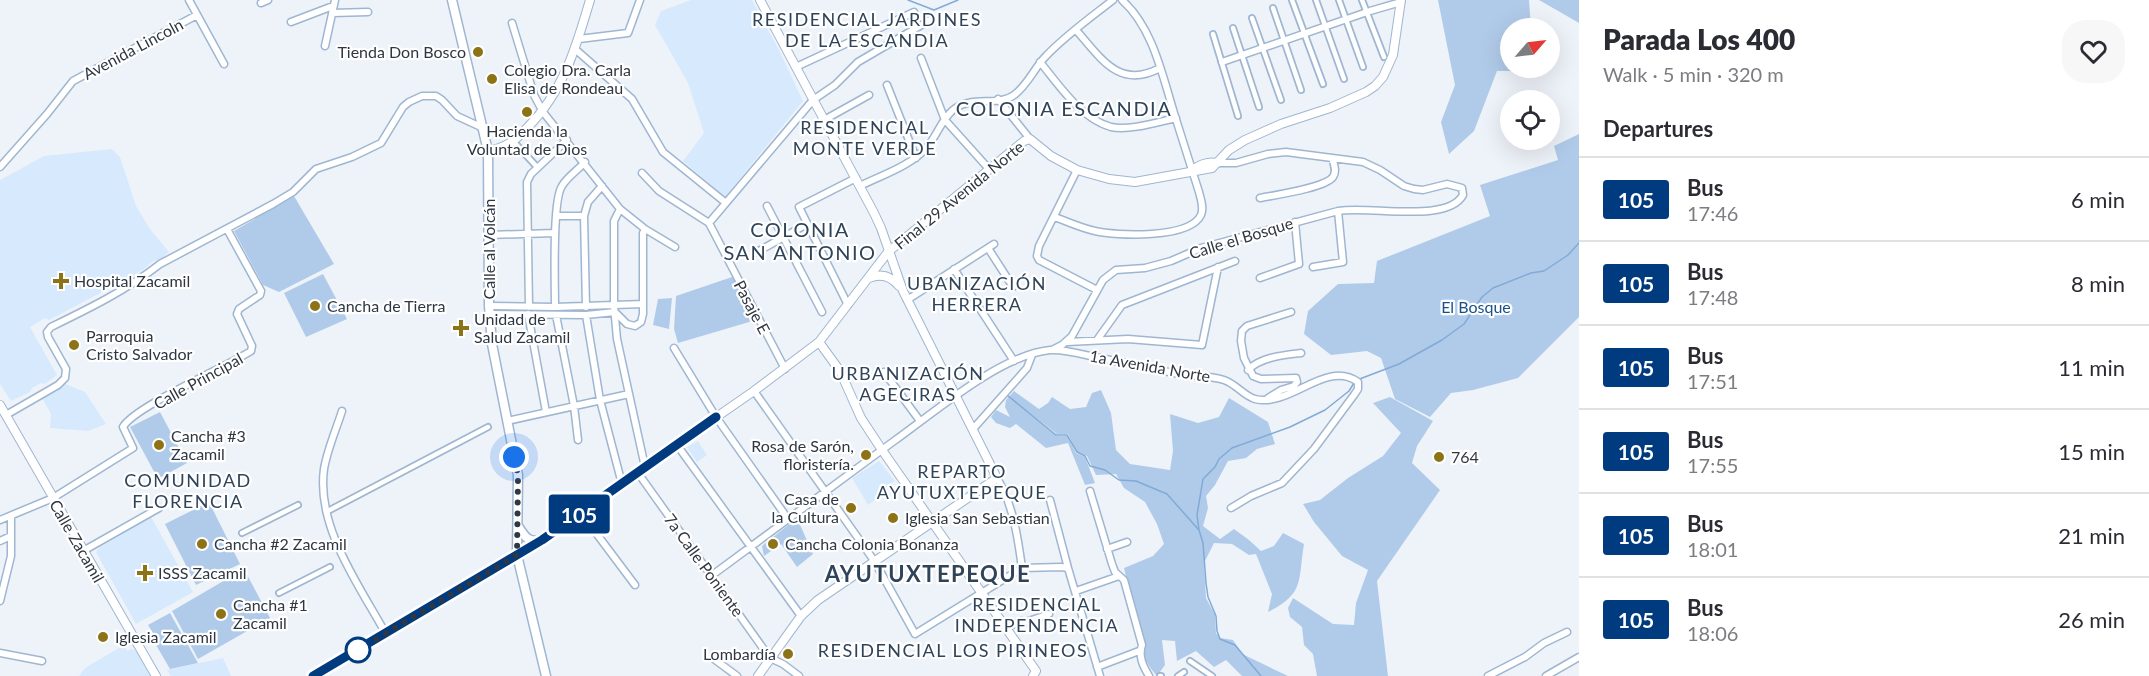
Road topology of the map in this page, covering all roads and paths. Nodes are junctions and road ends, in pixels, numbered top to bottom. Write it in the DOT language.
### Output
graph roads {
  1 [pos="189,0"];
  2 [pos="452,0"];
  3 [pos="590,0"];
  4 [pos="640,0"];
  5 [pos="760,0"];
  6 [pos="1113,0"];
  7 [pos="1122,0"];
  8 [pos="1292,0"];
  9 [pos="1316,0"];
  10 [pos="1339,0"];
  11 [pos="1362,0"];
  12 [pos="1401,1"];
  13 [pos="333,6"];
  14 [pos="1273,8"];
  15 [pos="368,12"];
  16 [pos="914,12"];
  17 [pos="1366,12"];
  18 [pos="197,15"];
  19 [pos="1252,18"];
  20 [pos="930,20"];
  21 [pos="1346,20"];
  22 [pos="291,22"];
  23 [pos="512,23"];
  24 [pos="1325,27"];
  25 [pos="1233,28"];
  26 [pos="1076,30"];
  27 [pos="1213,34"];
  28 [pos="1305,34"];
  29 [pos="579,39"];
  30 [pos="1284,40"];
  31 [pos="325,46"];
  32 [pos="1262,48"];
  33 [pos="575,49"];
  34 [pos="1241,55"];
  35 [pos="1384,57"];
  36 [pos="921,58"];
  37 [pos="1040,62"];
  38 [pos="1222,62"];
  39 [pos="224,64"];
  40 [pos="796,67"];
  41 [pos="1363,67"];
  42 [pos="1160,69"];
  43 [pos="1344,79"];
  44 [pos="1323,84"];
  45 [pos="887,85"];
  46 [pos="1301,90"];
  47 [pos="869,95"];
  48 [pos="998,99"];
  49 [pos="813,100"];
  50 [pos="1281,100"];
  51 [pos="1259,107"];
  52 [pos="543,112"];
  53 [pos="1238,116"];
  54 [pos="1176,118"];
  55 [pos="824,120"];
  56 [pos="945,120"];
  57 [pos="483,129"];
  58 [pos="1030,139"];
  59 [pos="567,140"];
  60 [pos="513,142"];
  61 [pos="488,151"];
  62 [pos="916,158"];
  63 [pos="1332,158"];
  64 [pos="585,162"];
  65 [pos="1217,163"];
  66 [pos="0,167"];
  67 [pos="537,167"];
  68 [pos="990,169"];
  69 [pos="1077,170"];
  70 [pos="1192,170"];
  71 [pos="642,173"];
  72 [pos="856,178"];
  73 [pos="602,186"];
  74 [pos="860,186"];
  75 [pos="1260,198"];
  76 [pos="726,203"];
  77 [pos="767,206"];
  78 [pos="620,209"];
  79 [pos="1338,211"];
  80 [pos="557,216"];
  81 [pos="584,216"];
  82 [pos="1055,217"];
  83 [pos="1295,222"];
  84 [pos="709,223"];
  85 [pos="807,224"];
  86 [pos="227,229"];
  87 [pos="645,230"];
  88 [pos="555,233"];
  89 [pos="527,234"];
  90 [pos="489,235"];
  91 [pos="783,237"];
  92 [pos="675,247"];
  93 [pos="757,252"];
  94 [pos="888,252"];
  95 [pos="1235,261"];
  96 [pos="1218,267"];
  97 [pos="1313,267"];
  98 [pos="954,269"];
  99 [pos="869,278"];
  100 [pos="1260,278"];
  101 [pos="1013,287"];
  102 [pos="1097,290"];
  103 [pos="903,291"];
  104 [pos="907,300"];
  105 [pos="643,304"];
  106 [pos="848,305"];
  107 [pos="555,307"];
  108 [pos="586,307"];
  109 [pos="614,309"];
  110 [pos="489,310"];
  111 [pos="529,311"];
  112 [pos="822,312"];
  113 [pos="1291,312"];
  114 [pos="556,315"];
  115 [pos="586,315"];
  116 [pos="1097,340"];
  117 [pos="819,342"];
  118 [pos="1066,342"];
  119 [pos="674,348"];
  120 [pos="1052,350"];
  121 [pos="1301,353"];
  122 [pos="1032,355"];
  123 [pos="1014,361"];
  124 [pos="785,369"];
  125 [pos="1248,370"];
  126 [pos="884,372"];
  127 [pos="754,391"];
  128 [pos="629,394"];
  129 [pos="955,397"];
  130 [pos="600,400"];
  131 [pos="1265,400"];
  132 [pos="0,405"];
  133 [pos="574,406"];
  134 [pos="342,411"];
  135 [pos="546,412"];
  136 [pos="6,415"];
  137 [pos="716,417"];
  138 [pos="507,421"];
  139 [pos="920,421"];
  140 [pos="488,427"];
  141 [pos="973,429"];
  142 [pos="578,440"];
  143 [pos="677,445"];
  144 [pos="882,450"];
  145 [pos="645,467"];
  146 [pos="638,473"];
  147 [pos="997,478"];
  148 [pos="621,484"];
  149 [pos="1090,491"];
  150 [pos="826,492"];
  151 [pos="53,498"];
  152 [pos="1050,500"];
  153 [pos="298,505"];
  154 [pos="159,508"];
  155 [pos="1231,508"];
  156 [pos="326,512"];
  157 [pos="581,513"];
  158 [pos="11,516"];
  159 [pos="788,519"];
  160 [pos="0,520"];
  161 [pos="932,522"];
  162 [pos="518,526"];
  163 [pos="242,533"];
  164 [pos="11,536"];
  165 [pos="542,540"];
  166 [pos="0,541"];
  167 [pos="1127,543"];
  168 [pos="751,546"];
  169 [pos="1107,549"];
  170 [pos="83,551"];
  171 [pos="517,555"];
  172 [pos="875,562"];
  173 [pos="330,567"];
  174 [pos="1022,568"];
  175 [pos="1068,568"];
  176 [pos="711,576"];
  177 [pos="1119,576"];
  178 [pos="635,585"];
  179 [pos="1076,591"];
  180 [pos="279,593"];
  181 [pos="983,594"];
  182 [pos="0,601"];
  183 [pos="1049,614"];
  184 [pos="801,616"];
  185 [pos="1006,628"];
  186 [pos="1568,632"];
  187 [pos="386,634"];
  188 [pos="1139,651"];
  189 [pos="0,653"];
  190 [pos="1579,657"];
  191 [pos="770,658"];
  192 [pos="714,659"];
  193 [pos="42,661"];
  194 [pos="1190,661"];
  195 [pos="1097,667"];
  196 [pos="1184,672"];
  197 [pos="1036,674"];
  198 [pos="156,676"];
  199 [pos="313,676"];
  200 [pos="546,676"];
  201 [pos="737,676"];
  202 [pos="758,676"];
  203 [pos="799,676"];
  204 [pos="1100,676"];
  205 [pos="1149,676"];
  206 [pos="1178,676"];
  207 [pos="1212,676"];
  208 [pos="1488,676"];
  209 [pos="1546,676"];
  1 -- 18 [label="street"];
  2 -- 57 [label="main road, Calle al Volcán"];
  3 -- 29 [label="street"];
  4 -- 29 [label="street"];
  5 -- 40 [label="street"];
  6 -- 26 [label="street"];
  7 -- 42 [label="street"];
  8 -- 28 [label="street"];
  9 -- 24 [label="street"];
  10 -- 21 [label="street"];
  11 -- 17 [label="street"];
  12 -- 17 [label="street"];
  12 -- 65 [label="street"];
  13 -- 15 [label="street"];
  13 -- 22 [label="street"];
  13 -- 31 [label="street"];
  14 -- 30 [label="street"];
  16 -- 40 [label="street"];
  17 -- 21 [label="street"];
  17 -- 35 [label="street"];
  18 -- 39 [label="street"];
  18 -- 66 [label="street, Avenida Lincoln"];
  19 -- 32 [label="street"];
  20 -- 49 [label="street"];
  21 -- 24 [label="street"];
  21 -- 41 [label="street"];
  23 -- 52 [label="street"];
  24 -- 28 [label="street"];
  24 -- 43 [label="street"];
  25 -- 34 [label="street"];
  26 -- 37 [label="street"];
  26 -- 42 [label="street"];
  27 -- 38 [label="street"];
  28 -- 30 [label="street"];
  28 -- 44 [label="street"];
  29 -- 33 [label="street"];
  30 -- 32 [label="street"];
  30 -- 46 [label="street"];
  32 -- 34 [label="street"];
  32 -- 50 [label="street"];
  33 -- 52 [label="street"];
  33 -- 76 [label="street"];
  34 -- 38 [label="street"];
  34 -- 51 [label="street"];
  36 -- 56 [label="street"];
  37 -- 48 [label="street"];
  37 -- 54 [label="street"];
  38 -- 53 [label="street"];
  40 -- 49 [label="street"];
  42 -- 54 [label="street"];
  45 -- 62 [label="street"];
  47 -- 55 [label="street"];
  48 -- 56 [label="street"];
  48 -- 58 [label="street"];
  49 -- 55 [label="street"];
  49 -- 76 [label="street"];
  52 -- 59 [label="street"];
  52 -- 60 [label="street"];
  54 -- 70 [label="street"];
  55 -- 72 [label="street"];
  56 -- 62 [label="street"];
  56 -- 68 [label="street"];
  57 -- 61 [label="main road, Calle al Volcán"];
  57 -- 86 [label="street"];
  58 -- 68 [label="street, Final 29 Avenida Norte"];
  58 -- 69 [label="street"];
  59 -- 64 [label="street"];
  59 -- 67 [label="street"];
  60 -- 61 [label="street"];
  60 -- 67 [label="street"];
  61 -- 90 [label="main road, Calle al Volcán"];
  62 -- 74 [label="street"];
  63 -- 65 [label="street"];
  63 -- 75 [label="street"];
  63 -- 79 [label="street, Calle el Bosque"];
  64 -- 73 [label="street"];
  64 -- 80 [label="street"];
  65 -- 70 [label="street"];
  67 -- 89 [label="street"];
  68 -- 94 [label="street, Final 29 Avenida Norte"];
  69 -- 70 [label="street"];
  69 -- 82 [label="street"];
  70 -- 82 [label="street"];
  71 -- 84 [label="street, Pasaje E"];
  72 -- 74 [label="street"];
  72 -- 85 [label="street"];
  73 -- 78 [label="street"];
  73 -- 81 [label="street"];
  74 -- 94 [label="street"];
  76 -- 84 [label="street"];
  77 -- 91 [label="street"];
  78 -- 87 [label="street"];
  78 -- 109 [label="street"];
  79 -- 83 [label="street, Calle el Bosque"];
  79 -- 97 [label="street"];
  80 -- 81 [label="street"];
  80 -- 88 [label="street"];
  81 -- 108 [label="street"];
  82 -- 102 [label="street"];
  83 -- 100 [label="street"];
  83 -- 102 [label="street, Calle el Bosque"];
  84 -- 124 [label="street, Pasaje E"];
  85 -- 91 [label="street"];
  85 -- 106 [label="street"];
  86 -- 136 [label="street"];
  86 -- 151 [label="street, Calle Principal"];
  87 -- 92 [label="street"];
  87 -- 105 [label="street"];
  88 -- 89 [label="street"];
  88 -- 107 [label="street"];
  89 -- 90 [label="street"];
  89 -- 111 [label="street"];
  90 -- 110 [label="main road, Calle al Volcán"];
  91 -- 93 [label="street"];
  91 -- 112 [label="street"];
  94 -- 99 [label="street, Final 29 Avenida Norte"];
  94 -- 103 [label="street"];
  95 -- 96 [label="street"];
  96 -- 116 [label="street"];
  96 -- 116 [label="street"];
  98 -- 101 [label="street"];
  98 -- 104 [label="street"];
  98 -- 123 [label="street"];
  99 -- 103 [label="street"];
  99 -- 106 [label="street, Final 29 Avenida Norte"];
  102 -- 118 [label="street, Calle el Bosque"];
  103 -- 104 [label="street"];
  104 -- 129 [label="street"];
  105 -- 109 [label="street"];
  105 -- 109 [label="street"];
  106 -- 117 [label="street, Final 29 Avenida Norte"];
  107 -- 108 [label="street"];
  107 -- 111 [label="street"];
  108 -- 109 [label="street"];
  109 -- 115 [label="street"];
  109 -- 128 [label="street"];
  110 -- 111 [label="street"];
  110 -- 138 [label="main road, Calle al Volcán"];
  111 -- 114 [label="street"];
  111 -- 135 [label="street"];
  113 -- 125 [label="street"];
  114 -- 115 [label="street"];
  114 -- 133 [label="street"];
  115 -- 130 [label="street"];
  116 -- 118 [label="street"];
  117 -- 124 [label="street, Final 29 Avenida Norte"];
  117 -- 144 [label="street"];
  118 -- 120 [label="street, Calle el Bosque"];
  119 -- 137 [label="street"];
  120 -- 122 [label="street, 1a Avenida Norte"];
  120 -- 131 [label="street, 1a Avenida Norte"];
  121 -- 125 [label="street"];
  122 -- 123 [label="street, 1a Avenida Norte"];
  122 -- 141 [label="street"];
  123 -- 129 [label="street, 1a Avenida Norte"];
  124 -- 127 [label="street, Final 29 Avenida Norte"];
  125 -- 131 [label="street"];
  126 -- 139 [label="street"];
  127 -- 137 [label="street, Final 29 Avenida Norte"];
  127 -- 150 [label="street"];
  128 -- 130 [label="street"];
  128 -- 145 [label="street"];
  129 -- 139 [label="street, 1a Avenida Norte"];
  129 -- 141 [label="street"];
  130 -- 133 [label="street"];
  130 -- 148 [label="street"];
  131 -- 155 [label="street"];
  132 -- 136 [label="street, Calle Zacamil"];
  133 -- 135 [label="street"];
  133 -- 142 [label="street"];
  134 -- 156 [label="street"];
  135 -- 138 [label="street"];
  136 -- 151 [label="street, Calle Zacamil"];
  137 -- 143 [label="street, Final 29 Avenida Norte"];
  137 -- 159 [label="street"];
  138 -- 162 [label="main road, Calle al Volcán"];
  139 -- 144 [label="street, 1a Avenida Norte"];
  140 -- 156 [label="street"];
  141 -- 147 [label="street"];
  143 -- 145 [label="street, Final 29 Avenida Norte"];
  143 -- 168 [label="street"];
  144 -- 150 [label="street, 1a Avenida Norte"];
  144 -- 161 [label="street"];
  145 -- 146 [label="street, Final 29 Avenida Norte"];
  146 -- 148 [label="street, Final 29 Avenida Norte"];
  146 -- 176 [label="street, 7a Calle Poniente"];
  147 -- 161 [label="street"];
  147 -- 174 [label="street"];
  148 -- 157 [label="street, Final 29 Avenida Norte"];
  149 -- 169 [label="street"];
  150 -- 159 [label="street, 1a Avenida Norte"];
  150 -- 172 [label="street"];
  151 -- 158 [label="street"];
  151 -- 170 [label="street, Calle Zacamil"];
  152 -- 175 [label="street"];
  153 -- 163 [label="street"];
  154 -- 170 [label="street"];
  156 -- 187 [label="street"];
  157 -- 165 [label="street, Final 29 Avenida Norte"];
  157 -- 178 [label="street"];
  158 -- 160 [label="street"];
  158 -- 164 [label="street"];
  159 -- 168 [label="street, 1a Avenida Norte"];
  161 -- 172 [label="street"];
  161 -- 181 [label="street"];
  162 -- 165 [label="main road"];
  162 -- 171 [label="main road, Calle al Volcán"];
  164 -- 166 [label="street"];
  164 -- 182 [label="street"];
  165 -- 171 [label="street, Final 29 Avenida Norte"];
  167 -- 169 [label="street"];
  168 -- 176 [label="street, 1a Avenida Norte"];
  168 -- 184 [label="street"];
  169 -- 177 [label="street"];
  170 -- 198 [label="street, Calle Zacamil"];
  171 -- 187 [label="main road"];
  171 -- 200 [label="main road, Calle al Volcán"];
  172 -- 181 [label="street"];
  172 -- 184 [label="street"];
  173 -- 180 [label="street"];
  174 -- 175 [label="street"];
  174 -- 181 [label="street"];
  175 -- 179 [label="street"];
  176 -- 191 [label="street, 7a Calle Poniente"];
  177 -- 179 [label="street"];
  177 -- 188 [label="street"];
  179 -- 195 [label="street"];
  181 -- 185 [label="street"];
  183 -- 185 [label="street"];
  184 -- 191 [label="street"];
  185 -- 197 [label="street"];
  186 -- 208 [label="street"];
  187 -- 199 [label="main road"];
  188 -- 195 [label="street"];
  188 -- 205 [label="street"];
  189 -- 193 [label="street"];
  190 -- 209 [label="street"];
  191 -- 202 [label="street"];
  191 -- 203 [label="street"];
  192 -- 201 [label="street"];
  194 -- 207 [label="street"];
  195 -- 204 [label="street"];
  196 -- 206 [label="street"];
}
